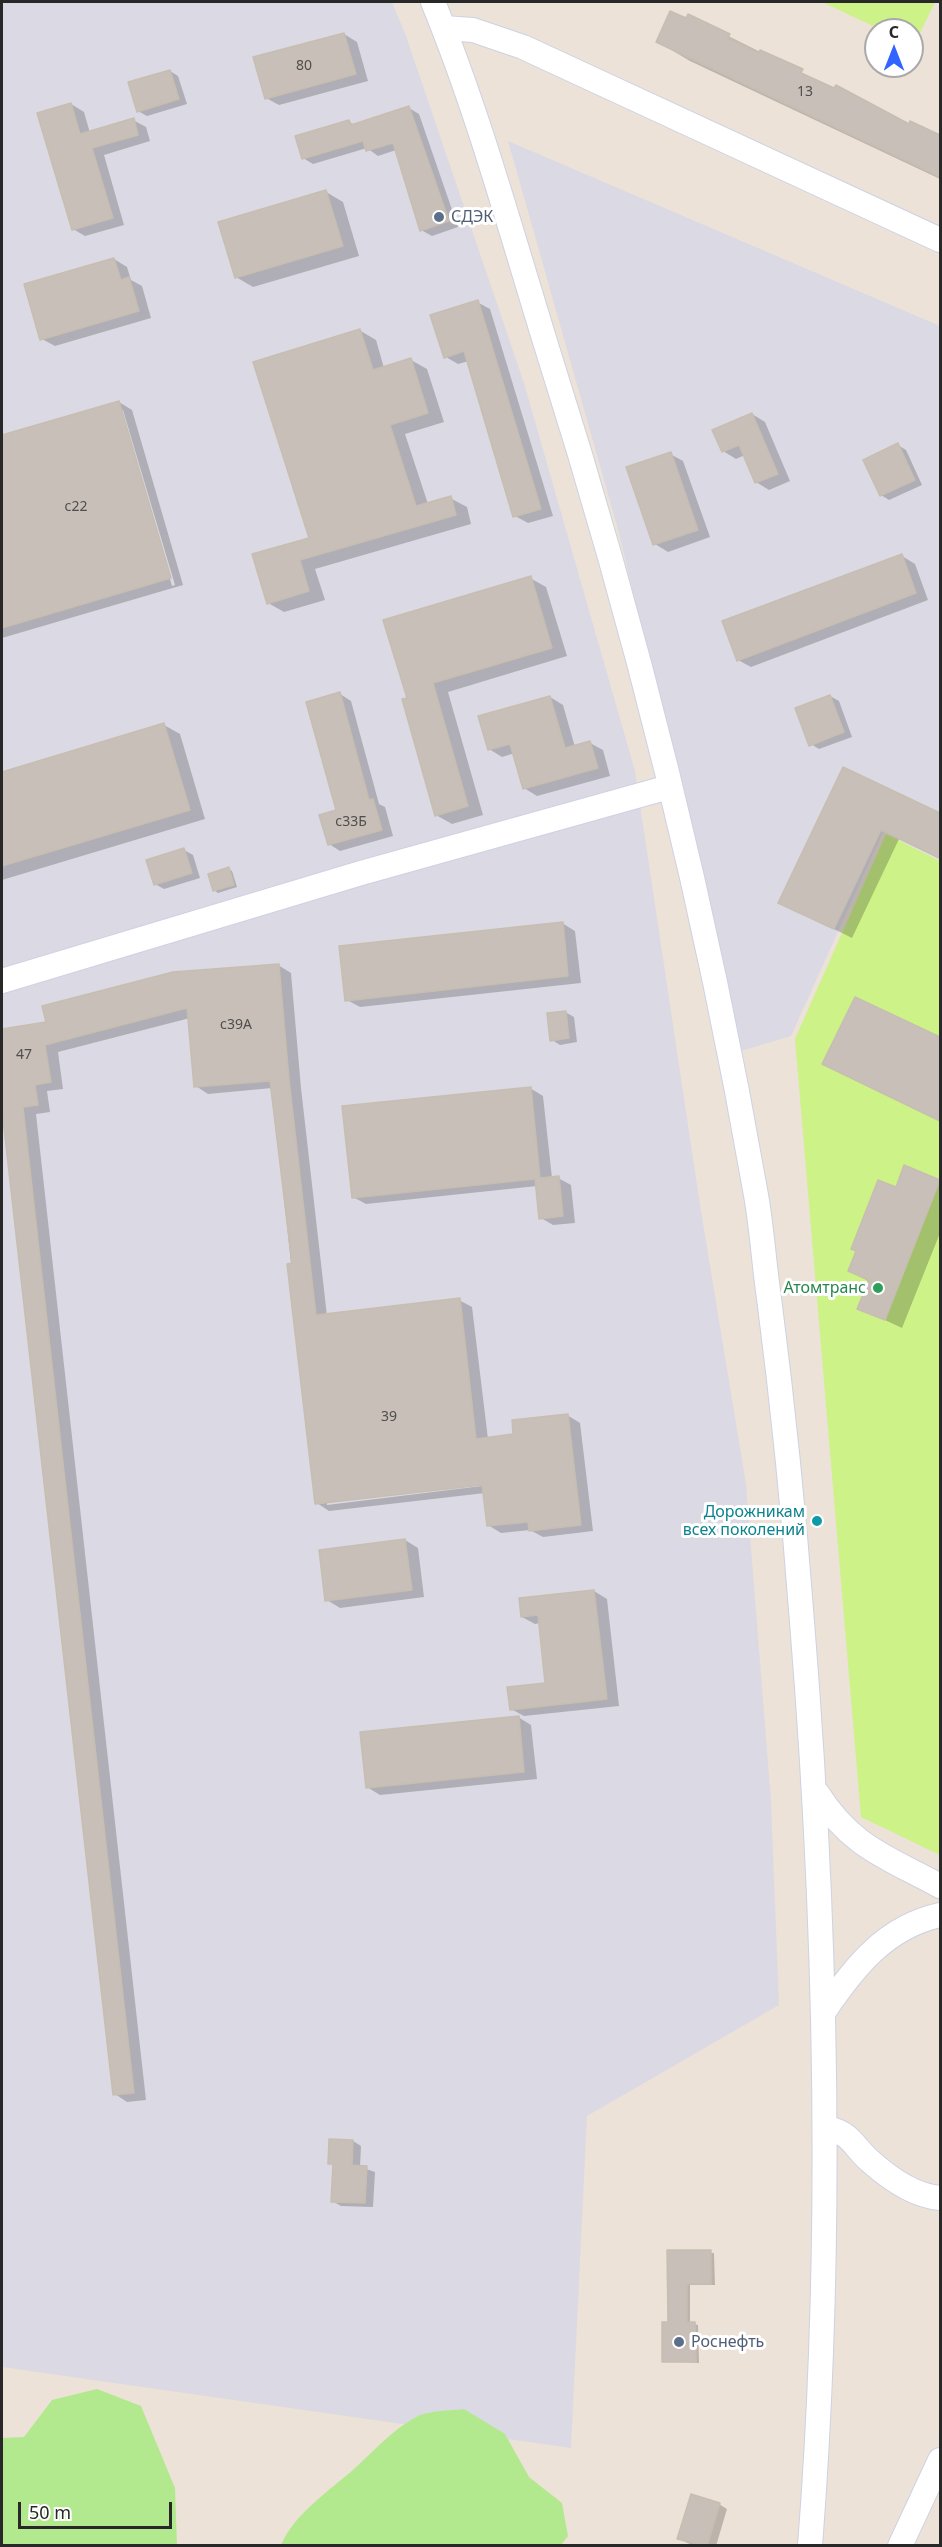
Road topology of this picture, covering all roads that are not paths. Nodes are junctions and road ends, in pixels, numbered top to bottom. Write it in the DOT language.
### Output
graph roads {
  1 [pos="433,2"];
  2 [pos="444,28"];
  3 [pos="940,240"];
  4 [pos="669,787"];
  5 [pos="2,981"];
  6 [pos="816,1791"];
  7 [pos="940,1886"];
  8 [pos="940,1915"];
  9 [pos="825,2010"];
  10 [pos="827,2128"];
  11 [pos="940,2198"];
  12 [pos="940,2460"];
  13 [pos="810,2546"];
  14 [pos="900,2546"];
  1 -- 2 [label="street"];
  2 -- 3 [label="street"];
  2 -- 4 [label="street"];
  4 -- 5 [label="street"];
  4 -- 6 [label="street"];
  6 -- 7 [label="street"];
  6 -- 9 [label="street"];
  8 -- 9 [label="street"];
  9 -- 10 [label="street"];
  10 -- 11 [label="street"];
  10 -- 13 [label="street"];
  12 -- 14 [label="street"];
}
